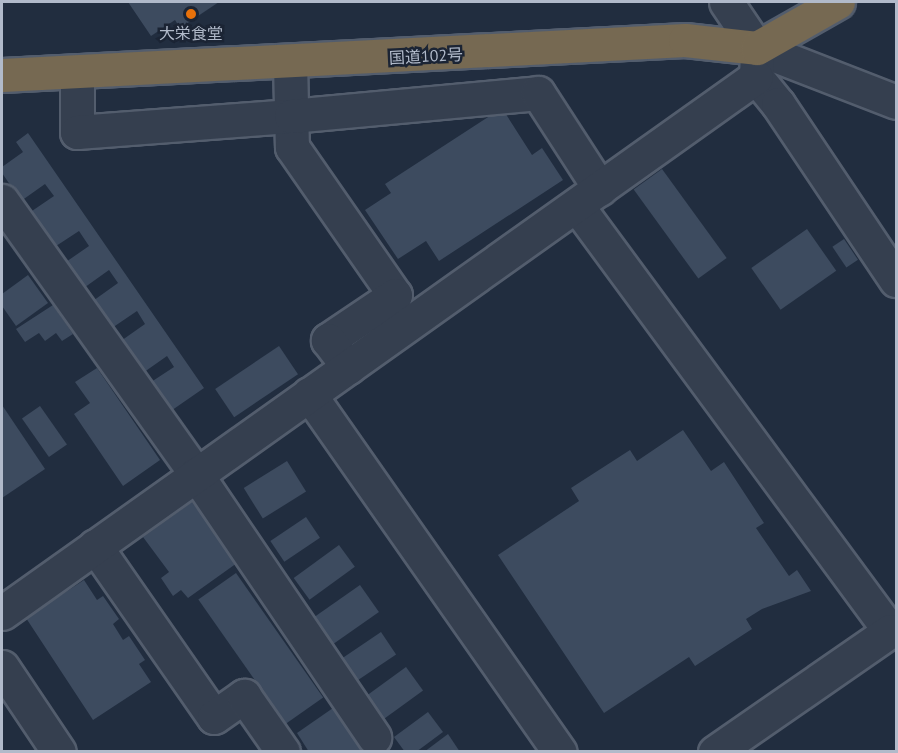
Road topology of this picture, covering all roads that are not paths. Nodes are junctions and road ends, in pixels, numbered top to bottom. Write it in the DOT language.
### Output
graph roads {
  1 [pos="726,2"];
  2 [pos="838,2"];
  3 [pos="290,62"];
  4 [pos="757,63"];
  5 [pos="77,73"];
  6 [pos="2,75"];
  7 [pos="897,102"];
  8 [pos="291,116"];
  9 [pos="589,197"];
  10 [pos="2,201"];
  11 [pos="897,280"];
  12 [pos="348,367"];
  13 [pos="309,394"];
  14 [pos="196,474"];
  15 [pos="95,546"];
  16 [pos="2,613"];
  17 [pos="2,667"];
  18 [pos="374,737"];
  19 [pos="59,752"];
  20 [pos="283,752"];
  21 [pos="560,752"];
  22 [pos="716,752"];
  1 -- 4 [label="street"];
  2 -- 4 [label="highway"];
  3 -- 4 [label="highway, 国道102号"];
  3 -- 5 [label="highway, 国道102号"];
  3 -- 8 [label="street"];
  4 -- 7 [label="street"];
  4 -- 9 [label="street"];
  4 -- 11 [label="street"];
  5 -- 6 [label="highway, 国道102号"];
  5 -- 8 [label="street"];
  8 -- 9 [label="street"];
  8 -- 12 [label="street"];
  9 -- 12 [label="street"];
  9 -- 22 [label="street"];
  10 -- 14 [label="street"];
  12 -- 13 [label="street"];
  13 -- 14 [label="street"];
  13 -- 21 [label="street"];
  14 -- 15 [label="street"];
  14 -- 18 [label="street"];
  15 -- 16 [label="street"];
  15 -- 20 [label="street"];
  17 -- 19 [label="street"];
}
